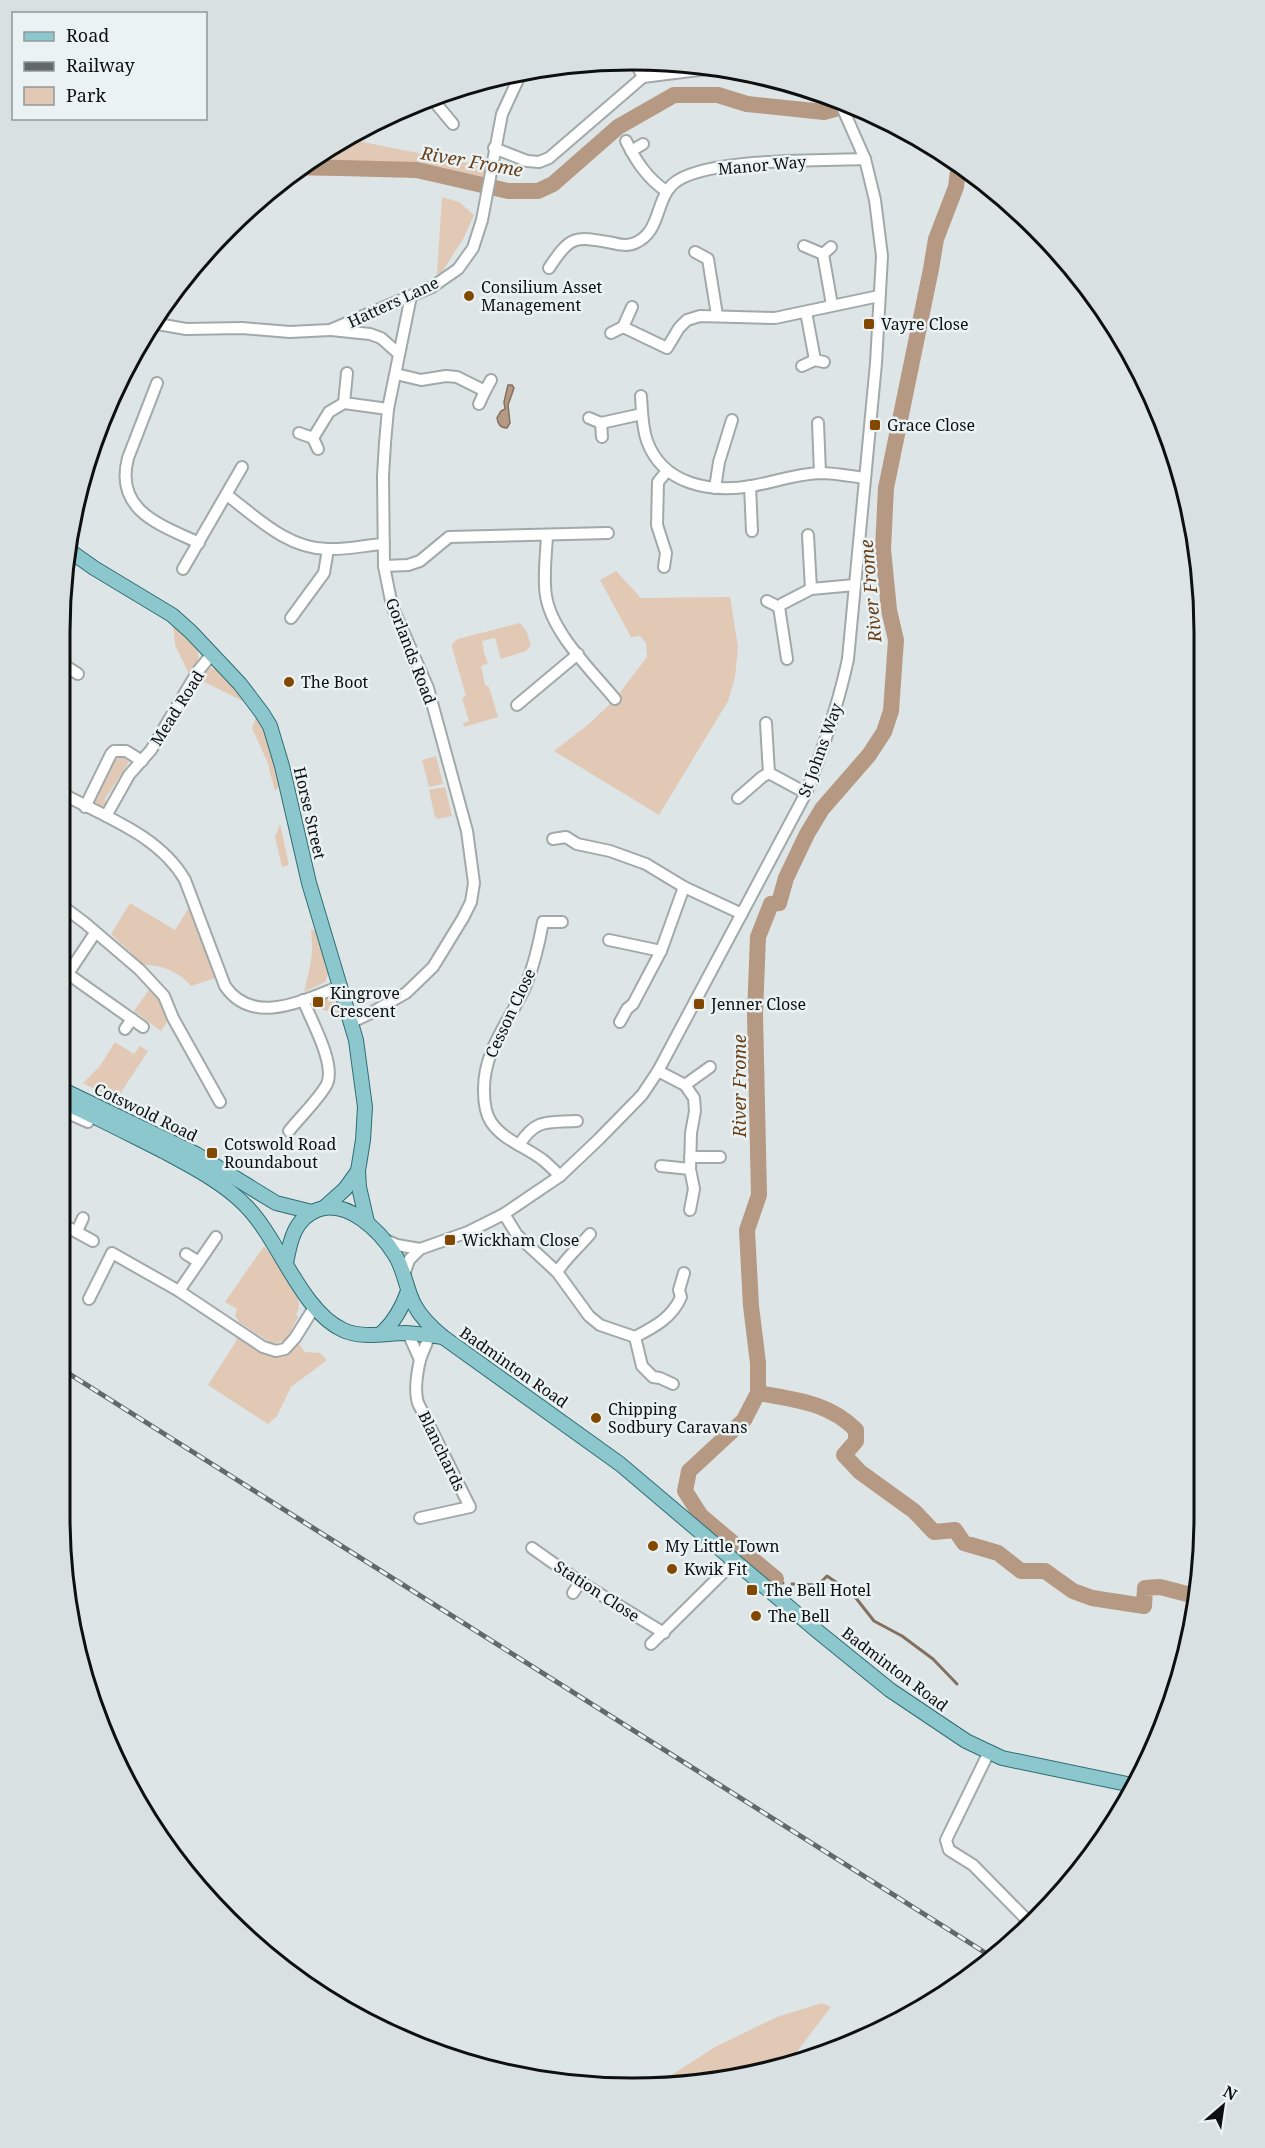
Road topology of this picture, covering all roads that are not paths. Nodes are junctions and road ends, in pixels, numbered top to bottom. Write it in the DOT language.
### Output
graph roads {
  1 [pos="640,70"];
  2 [pos="677,73"];
  3 [pos="643,77"];
  4 [pos="517,83"];
  5 [pos="438,105"];
  6 [pos="844,111"];
  7 [pos="453,124"];
  8 [pos="643,144"];
  9 [pos="494,148"];
  10 [pos="865,159"];
  11 [pos="666,191"];
  12 [pos="804,246"];
  13 [pos="695,252"];
  14 [pos="549,268"];
  15 [pos="411,296"];
  16 [pos="879,296"];
  17 [pos="832,305"];
  18 [pos="632,307"];
  19 [pos="806,312"];
  20 [pos="717,315"];
  21 [pos="162,325"];
  22 [pos="623,327"];
  23 [pos="330,330"];
  24 [pos="611,333"];
  25 [pos="399,354"];
  26 [pos="802,366"];
  27 [pos="347,373"];
  28 [pos="396,374"];
  29 [pos="491,380"];
  30 [pos="158,383"];
  31 [pos="485,392"];
  32 [pos="641,396"];
  33 [pos="344,403"];
  34 [pos="479,404"];
  35 [pos="388,410"];
  36 [pos="642,414"];
  37 [pos="589,418"];
  38 [pos="732,420"];
  39 [pos="601,423"];
  40 [pos="818,423"];
  41 [pos="299,433"];
  42 [pos="602,437"];
  43 [pos="313,438"];
  44 [pos="318,449"];
  45 [pos="242,467"];
  46 [pos="667,471"];
  47 [pos="820,473"];
  48 [pos="865,478"];
  49 [pos="750,486"];
  50 [pos="714,488"];
  51 [pos="227,495"];
  52 [pos="752,531"];
  53 [pos="608,533"];
  54 [pos="808,535"];
  55 [pos="547,536"];
  56 [pos="199,543"];
  57 [pos="384,544"];
  58 [pos="328,549"];
  59 [pos="76,555"];
  60 [pos="384,566"];
  61 [pos="664,567"];
  62 [pos="183,568"];
  63 [pos="855,585"];
  64 [pos="811,590"];
  65 [pos="767,601"];
  66 [pos="779,607"];
  67 [pos="291,618"];
  68 [pos="212,654"];
  69 [pos="578,654"];
  70 [pos="787,659"];
  71 [pos="70,670"];
  72 [pos="78,674"];
  73 [pos="615,699"];
  74 [pos="517,705"];
  75 [pos="766,723"];
  76 [pos="142,761"];
  77 [pos="769,773"];
  78 [pos="806,793"];
  79 [pos="70,798"];
  80 [pos="738,798"];
  81 [pos="85,807"];
  82 [pos="106,816"];
  83 [pos="554,839"];
  84 [pos="684,887"];
  85 [pos="70,912"];
  86 [pos="742,914"];
  87 [pos="562,922"];
  88 [pos="95,933"];
  89 [pos="609,940"];
  90 [pos="661,951"];
  91 [pos="70,971"];
  92 [pos="70,975"];
  93 [pos="341,986"];
  94 [pos="303,1000"];
  95 [pos="132,1019"];
  96 [pos="351,1022"];
  97 [pos="620,1022"];
  98 [pos="143,1027"];
  99 [pos="125,1029"];
  100 [pos="710,1067"];
  101 [pos="658,1071"];
  102 [pos="685,1085"];
  103 [pos="70,1093"];
  104 [pos="220,1102"];
  105 [pos="70,1105"];
  106 [pos="70,1114"];
  107 [pos="577,1121"];
  108 [pos="88,1122"];
  109 [pos="289,1131"];
  110 [pos="519,1145"];
  111 [pos="690,1157"];
  112 [pos="720,1157"];
  113 [pos="660,1166"];
  114 [pos="690,1169"];
  115 [pos="358,1170"];
  116 [pos="560,1176"];
  117 [pos="688,1202"];
  118 [pos="319,1209"];
  119 [pos="504,1214"];
  120 [pos="83,1218"];
  121 [pos="367,1222"];
  122 [pos="70,1228"];
  123 [pos="77,1232"];
  124 [pos="590,1234"];
  125 [pos="216,1237"];
  126 [pos="382,1238"];
  127 [pos="93,1241"];
  128 [pos="420,1249"];
  129 [pos="186,1254"];
  130 [pos="199,1262"];
  131 [pos="286,1263"];
  132 [pos="557,1272"];
  133 [pos="684,1273"];
  134 [pos="404,1275"];
  135 [pos="179,1291"];
  136 [pos="408,1291"];
  137 [pos="89,1299"];
  138 [pos="315,1306"];
  139 [pos="382,1333"];
  140 [pos="434,1333"];
  141 [pos="408,1334"];
  142 [pos="635,1337"];
  143 [pos="420,1360"];
  144 [pos="673,1384"];
  145 [pos="420,1518"];
  146 [pos="532,1548"];
  147 [pos="734,1562"];
  148 [pos="580,1582"];
  149 [pos="573,1593"];
  150 [pos="664,1633"];
  151 [pos="651,1644"];
  152 [pos="989,1752"];
  153 [pos="1126,1784"];
  154 [pos="1025,1918"];
  1 -- 3 [label="street"];
  2 -- 3 [label="street"];
  3 -- 9 [label="street"];
  4 -- 9 [label="street, Hatters Lane"];
  5 -- 7 [label="street"];
  6 -- 10 [label="street, St Johns Way"];
  8 -- 11 [label="street"];
  9 -- 15 [label="street, Hatters Lane"];
  10 -- 11 [label="street, Manor Way"];
  10 -- 16 [label="street, St Johns Way"];
  11 -- 14 [label="street"];
  12 -- 17 [label="street"];
  13 -- 20 [label="street"];
  15 -- 23 [label="street, Hatters Lane"];
  15 -- 25 [label="street, Gorlands Road"];
  16 -- 17 [label="street"];
  16 -- 48 [label="street, St Johns Way"];
  17 -- 19 [label="street"];
  18 -- 22 [label="street"];
  19 -- 20 [label="street"];
  19 -- 26 [label="street"];
  20 -- 22 [label="street"];
  21 -- 23 [label="street, Hatters Lane"];
  22 -- 24 [label="street"];
  23 -- 25 [label="street"];
  25 -- 28 [label="street, Gorlands Road"];
  27 -- 33 [label="street"];
  28 -- 31 [label="street"];
  28 -- 35 [label="street, Gorlands Road"];
  29 -- 31 [label="street"];
  30 -- 56 [label="street"];
  31 -- 34 [label="street"];
  32 -- 36 [label="street"];
  33 -- 35 [label="street"];
  33 -- 43 [label="street"];
  35 -- 57 [label="street, Gorlands Road"];
  36 -- 39 [label="street"];
  36 -- 46 [label="street"];
  37 -- 39 [label="street"];
  38 -- 50 [label="street"];
  39 -- 42 [label="street"];
  40 -- 47 [label="street"];
  41 -- 43 [label="street"];
  43 -- 44 [label="street"];
  45 -- 51 [label="street"];
  46 -- 50 [label="street"];
  46 -- 61 [label="street"];
  47 -- 48 [label="street"];
  47 -- 49 [label="street"];
  48 -- 63 [label="street, St Johns Way"];
  49 -- 50 [label="street"];
  49 -- 52 [label="street"];
  51 -- 56 [label="street"];
  51 -- 58 [label="street"];
  53 -- 55 [label="street"];
  54 -- 64 [label="street"];
  55 -- 60 [label="street"];
  55 -- 69 [label="street"];
  56 -- 62 [label="street"];
  57 -- 58 [label="street"];
  57 -- 60 [label="street, Gorlands Road"];
  58 -- 67 [label="street"];
  59 -- 68 [label="main road, Horse Street"];
  60 -- 96 [label="street, Gorlands Road"];
  63 -- 64 [label="street"];
  63 -- 78 [label="street, St Johns Way"];
  64 -- 66 [label="street"];
  65 -- 66 [label="street"];
  66 -- 70 [label="street"];
  68 -- 76 [label="street, Mead Road"];
  68 -- 93 [label="main road, Horse Street"];
  69 -- 73 [label="street"];
  69 -- 74 [label="street"];
  71 -- 72 [label="street"];
  75 -- 77 [label="street"];
  76 -- 81 [label="street, Mead Road"];
  76 -- 82 [label="street, Mead Road"];
  77 -- 78 [label="street"];
  77 -- 80 [label="street"];
  78 -- 86 [label="street, St Johns Way"];
  79 -- 81 [label="street"];
  81 -- 82 [label="street"];
  82 -- 94 [label="street"];
  83 -- 84 [label="street"];
  84 -- 86 [label="street"];
  84 -- 90 [label="street"];
  85 -- 88 [label="street"];
  86 -- 101 [label="street, St Johns Way"];
  87 -- 110 [label="street, Cesson Close"];
  88 -- 91 [label="street"];
  88 -- 104 [label="street"];
  89 -- 90 [label="street"];
  90 -- 97 [label="street"];
  92 -- 95 [label="street"];
  93 -- 94 [label="street"];
  93 -- 96 [label="main road, Horse Street"];
  94 -- 109 [label="street"];
  95 -- 98 [label="street"];
  95 -- 99 [label="street"];
  96 -- 115 [label="main road, Horse Street"];
  100 -- 102 [label="street"];
  101 -- 102 [label="street"];
  101 -- 116 [label="street, St Johns Way"];
  102 -- 111 [label="street"];
  103 -- 118 [label="main road, Cotswold Road"];
  105 -- 131 [label="main road, Cotswold Road"];
  106 -- 108 [label="street"];
  107 -- 110 [label="street"];
  110 -- 116 [label="street, Cesson Close"];
  111 -- 112 [label="street"];
  111 -- 114 [label="street"];
  113 -- 114 [label="street"];
  114 -- 117 [label="street"];
  115 -- 118 [label="main road, Horse Street"];
  115 -- 121 [label="main road, Horse Street"];
  116 -- 119 [label="street, St Johns Way"];
  118 -- 121 [label="main road"];
  118 -- 131 [label="main road"];
  119 -- 128 [label="street, St Johns Way"];
  119 -- 132 [label="street"];
  120 -- 123 [label="street"];
  121 -- 126 [label="main road"];
  122 -- 123 [label="street"];
  123 -- 127 [label="street"];
  124 -- 132 [label="street"];
  125 -- 130 [label="street"];
  126 -- 128 [label="street"];
  126 -- 134 [label="main road"];
  128 -- 134 [label="street"];
  129 -- 130 [label="street"];
  130 -- 135 [label="street"];
  131 -- 138 [label="main road"];
  132 -- 142 [label="street"];
  133 -- 142 [label="street"];
  134 -- 136 [label="main road"];
  135 -- 137 [label="street"];
  135 -- 138 [label="street"];
  136 -- 139 [label="main road"];
  136 -- 140 [label="main road, Badminton Road"];
  138 -- 139 [label="main road"];
  139 -- 141 [label="main road"];
  140 -- 141 [label="main road"];
  140 -- 143 [label="street, Blanchards"];
  140 -- 147 [label="main road, Badminton Road"];
  141 -- 143 [label="street"];
  142 -- 144 [label="street"];
  143 -- 145 [label="street, Blanchards"];
  146 -- 148 [label="street, Station Close"];
  147 -- 150 [label="street"];
  147 -- 152 [label="main road, Badminton Road"];
  148 -- 149 [label="street"];
  148 -- 150 [label="street, Station Close"];
  150 -- 151 [label="street"];
  152 -- 153 [label="main road, Badminton Road"];
  152 -- 154 [label="street"];
}
